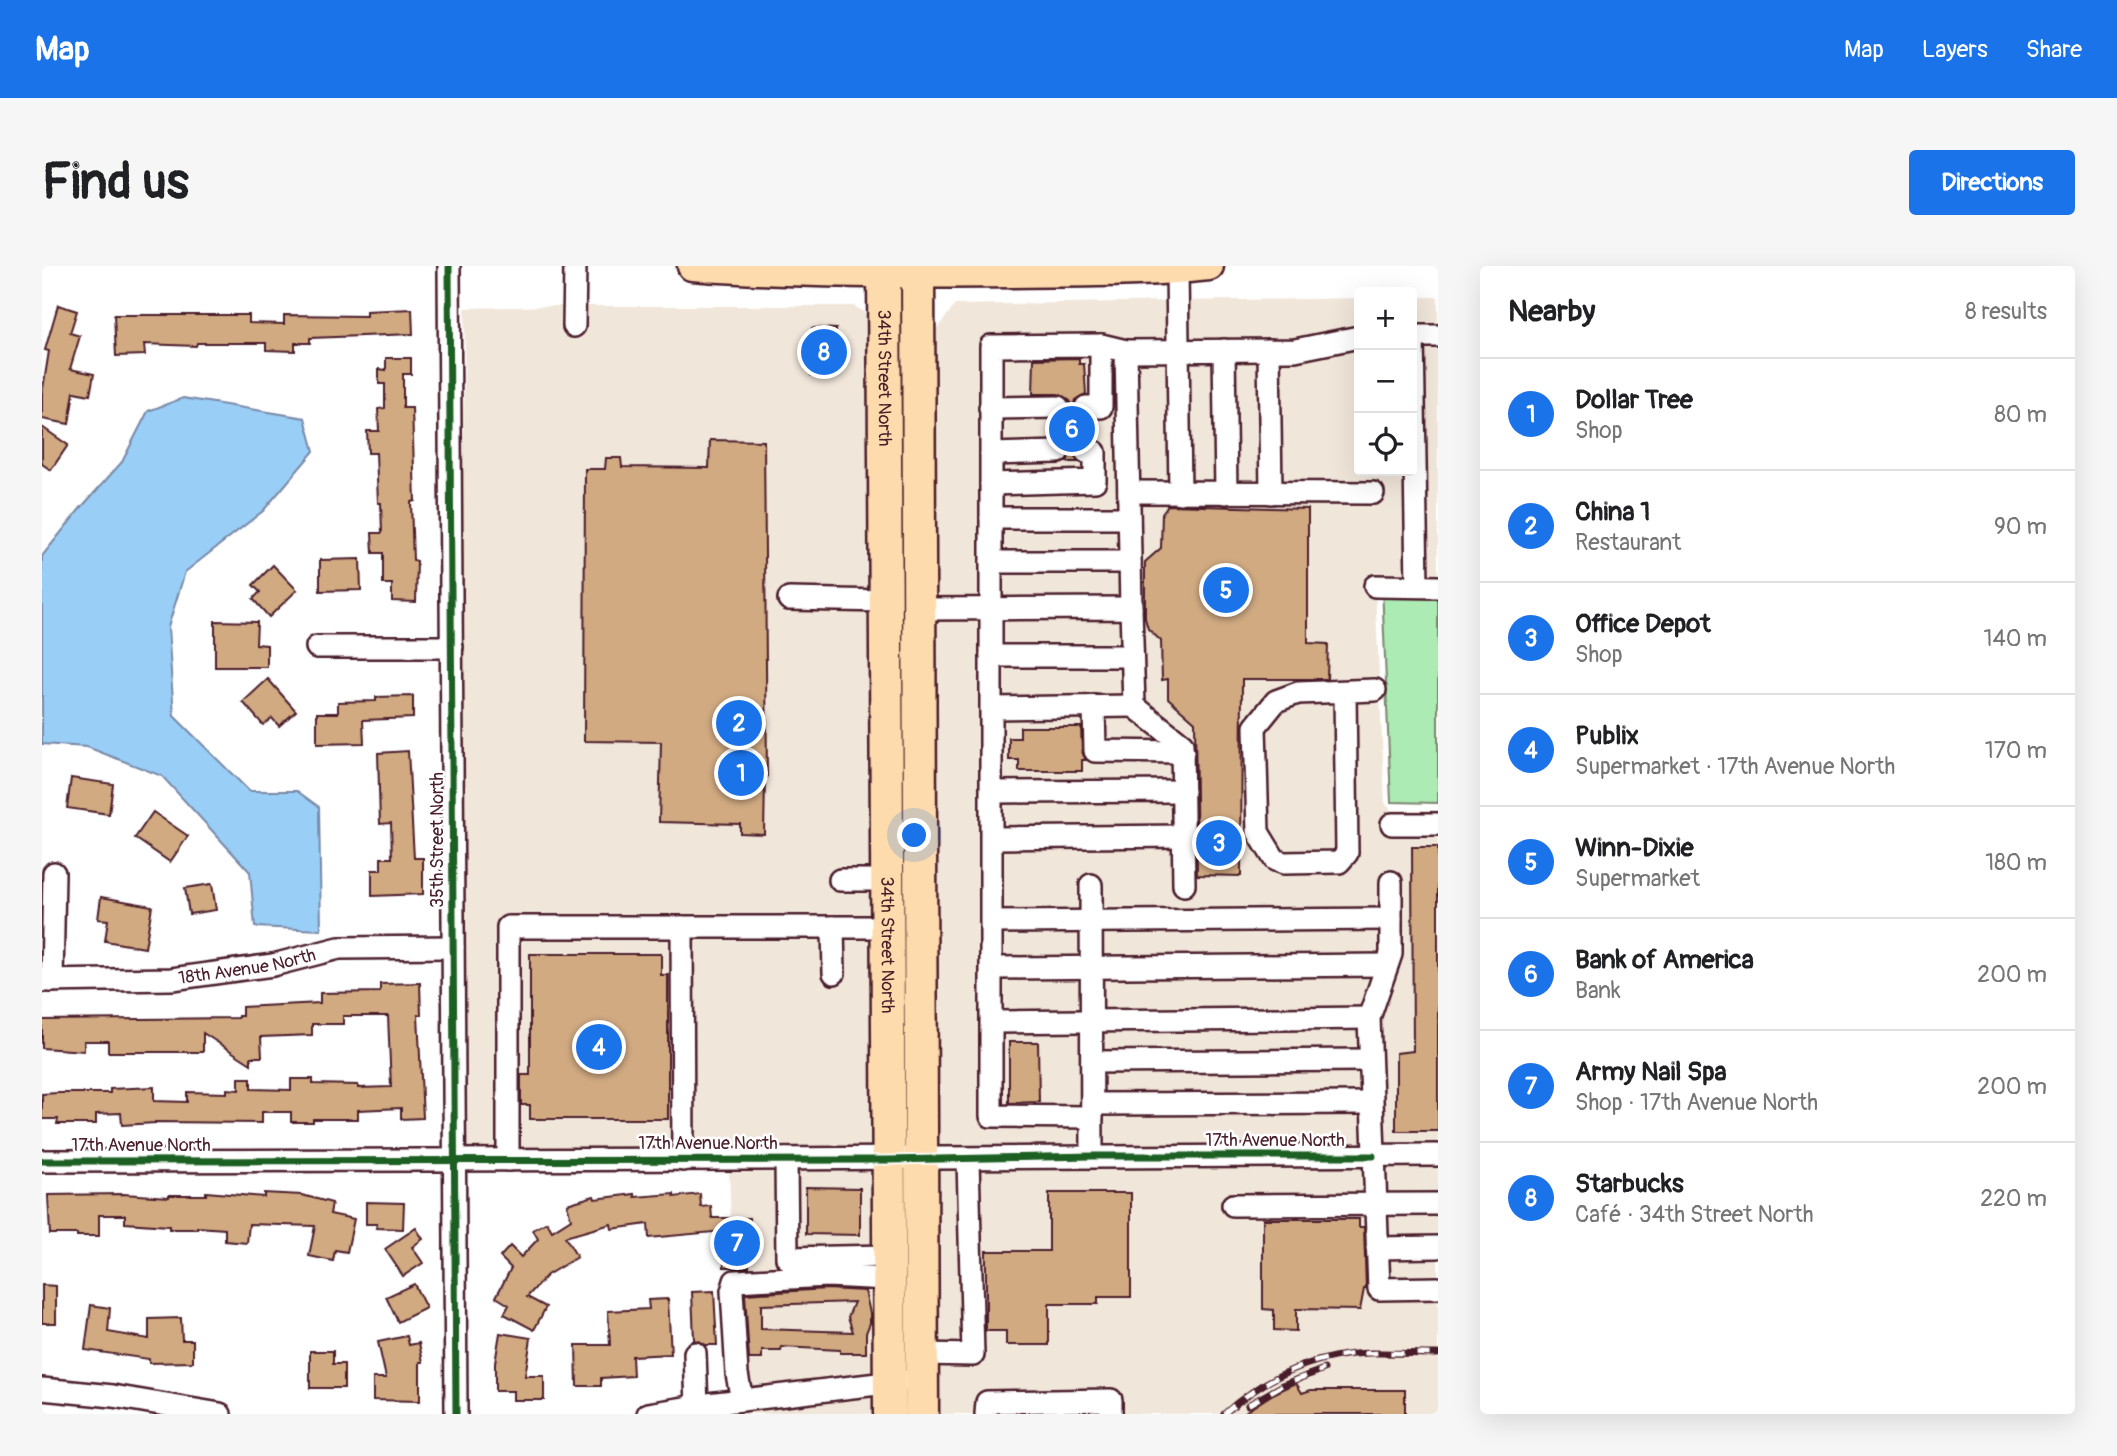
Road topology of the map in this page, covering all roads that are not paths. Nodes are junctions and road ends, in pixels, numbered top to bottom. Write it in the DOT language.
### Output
graph roads {
  1 [pos="449,266"];
  2 [pos="575,266"];
  3 [pos="692,266"];
  4 [pos="1209,266"];
  5 [pos="884,270"];
  6 [pos="918,270"];
  7 [pos="1177,270"];
  8 [pos="575,326"];
  9 [pos="1417,336"];
  10 [pos="1438,336"];
  11 [pos="1354,338"];
  12 [pos="1101,345"];
  13 [pos="1224,350"];
  14 [pos="1269,350"];
  15 [pos="1413,350"];
  16 [pos="1126,351"];
  17 [pos="1177,351"];
  18 [pos="1058,407"];
  19 [pos="1086,407"];
  20 [pos="990,408"];
  21 [pos="1058,452"];
  22 [pos="1086,452"];
  23 [pos="990,453"];
  24 [pos="991,484"];
  25 [pos="1129,492"];
  26 [pos="1180,493"];
  27 [pos="1226,493"];
  28 [pos="1271,493"];
  29 [pos="1373,493"];
  30 [pos="991,517"];
  31 [pos="1129,518"];
  32 [pos="991,562"];
  33 [pos="1130,562"];
  34 [pos="1375,586"];
  35 [pos="1427,587"];
  36 [pos="789,599"];
  37 [pos="886,601"];
  38 [pos="991,608"];
  39 [pos="1131,608"];
  40 [pos="919,609"];
  41 [pos="317,647"];
  42 [pos="452,647"];
  43 [pos="991,656"];
  44 [pos="1132,656"];
  45 [pos="1375,690"];
  46 [pos="1345,692"];
  47 [pos="1094,706"];
  48 [pos="1134,706"];
  49 [pos="992,708"];
  50 [pos="1182,752"];
  51 [pos="1183,791"];
  52 [pos="992,792"];
  53 [pos="1392,824"];
  54 [pos="1438,824"];
  55 [pos="1184,836"];
  56 [pos="992,838"];
  57 [pos="54,873"];
  58 [pos="840,880"];
  59 [pos="887,880"];
  60 [pos="1391,881"];
  61 [pos="1091,885"];
  62 [pos="1184,885"];
  63 [pos="1391,919"];
  64 [pos="1091,921"];
  65 [pos="992,922"];
  66 [pos="682,927"];
  67 [pos="833,927"];
  68 [pos="887,927"];
  69 [pos="453,947"];
  70 [pos="1387,965"];
  71 [pos="1092,966"];
  72 [pos="992,968"];
  73 [pos="834,973"];
  74 [pos="47,981"];
  75 [pos="1369,1018"];
  76 [pos="1092,1020"];
  77 [pos="992,1022"];
  78 [pos="1370,1060"];
  79 [pos="1092,1062"];
  80 [pos="1371,1103"];
  81 [pos="1092,1111"];
  82 [pos="1438,1155"];
  83 [pos="1092,1156"];
  84 [pos="1373,1156"];
  85 [pos="786,1158"];
  86 [pos="968,1158"];
  87 [pos="922,1159"];
  88 [pos="456,1160"];
  89 [pos="508,1160"];
  90 [pos="683,1160"];
  91 [pos="888,1160"];
  92 [pos="42,1161"];
  93 [pos="1375,1203"];
  94 [pos="1438,1204"];
  95 [pos="1233,1205"];
  96 [pos="1438,1247"];
  97 [pos="1377,1248"];
  98 [pos="889,1267"];
  99 [pos="1438,1288"];
  100 [pos="695,1353"];
  101 [pos="922,1367"];
  102 [pos="890,1383"];
  103 [pos="42,1389"];
  104 [pos="742,1400"];
  105 [pos="775,1405"];
  106 [pos="697,1406"];
  107 [pos="220,1414"];
  108 [pos="456,1414"];
  109 [pos="648,1414"];
  110 [pos="890,1414"];
  111 [pos="922,1414"];
  112 [pos="986,1414"];
  113 [pos="1111,1414"];
  1 -- 42 [label="street, 35th Street North"];
  2 -- 8 [label="street"];
  3 -- 5 [label="main road"];
  4 -- 7 [label="main road"];
  5 -- 6 [label="main road"];
  5 -- 37 [label="highway, 34th Street North"];
  6 -- 7 [label="main road"];
  6 -- 40 [label="highway, 34th Street North"];
  7 -- 17 [label="street"];
  9 -- 10 [label="street"];
  11 -- 14 [label="street"];
  12 -- 16 [label="street"];
  12 -- 19 [label="street"];
  12 -- 20 [label="street"];
  13 -- 14 [label="street"];
  13 -- 17 [label="street"];
  13 -- 27 [label="street"];
  14 -- 28 [label="street"];
  15 -- 35 [label="street"];
  16 -- 17 [label="street"];
  16 -- 25 [label="street"];
  17 -- 26 [label="street"];
  18 -- 20 [label="street"];
  20 -- 23 [label="street"];
  21 -- 23 [label="street"];
  22 -- 24 [label="street"];
  23 -- 24 [label="street"];
  24 -- 30 [label="street"];
  25 -- 26 [label="street"];
  25 -- 31 [label="street"];
  26 -- 27 [label="street"];
  27 -- 28 [label="street"];
  28 -- 29 [label="street"];
  30 -- 31 [label="street"];
  30 -- 32 [label="street"];
  31 -- 33 [label="street"];
  32 -- 33 [label="street"];
  32 -- 38 [label="street"];
  33 -- 39 [label="street"];
  34 -- 35 [label="street"];
  36 -- 37 [label="street"];
  37 -- 40 [label="highway"];
  37 -- 59 [label="highway, 34th Street North"];
  38 -- 39 [label="street"];
  38 -- 40 [label="street"];
  38 -- 43 [label="street"];
  39 -- 44 [label="street"];
  40 -- 87 [label="highway, 34th Street North"];
  41 -- 42 [label="street"];
  42 -- 69 [label="street, 35th Street North"];
  43 -- 44 [label="street"];
  43 -- 49 [label="street"];
  44 -- 48 [label="street"];
  45 -- 46 [label="street"];
  46 -- 46 [label="street"];
  47 -- 48 [label="street"];
  47 -- 49 [label="street"];
  47 -- 50 [label="street"];
  48 -- 50 [label="street"];
  49 -- 52 [label="street"];
  50 -- 51 [label="street"];
  51 -- 52 [label="street"];
  51 -- 55 [label="street"];
  52 -- 56 [label="street"];
  53 -- 54 [label="street"];
  55 -- 56 [label="street"];
  55 -- 62 [label="street"];
  56 -- 65 [label="street"];
  57 -- 74 [label="street"];
  58 -- 59 [label="street"];
  59 -- 68 [label="highway, 34th Street North"];
  60 -- 63 [label="street"];
  61 -- 64 [label="street"];
  63 -- 64 [label="street"];
  63 -- 70 [label="street"];
  64 -- 65 [label="street"];
  64 -- 71 [label="street"];
  65 -- 72 [label="street"];
  66 -- 67 [label="street"];
  66 -- 89 [label="street"];
  66 -- 90 [label="street"];
  67 -- 68 [label="street"];
  67 -- 73 [label="street"];
  68 -- 91 [label="highway, 34th Street North"];
  69 -- 74 [label="street, 18th Avenue North"];
  69 -- 88 [label="street, 35th Street North"];
  70 -- 71 [label="street"];
  70 -- 75 [label="street"];
  71 -- 72 [label="street"];
  71 -- 76 [label="street"];
  72 -- 77 [label="street"];
  75 -- 76 [label="street"];
  75 -- 78 [label="street"];
  76 -- 77 [label="street"];
  76 -- 79 [label="street"];
  77 -- 81 [label="street"];
  78 -- 79 [label="street"];
  78 -- 80 [label="street"];
  79 -- 81 [label="street"];
  80 -- 81 [label="street"];
  80 -- 84 [label="street"];
  81 -- 83 [label="street"];
  82 -- 84 [label="street, 17th Avenue North"];
  83 -- 84 [label="street, 17th Avenue North"];
  83 -- 86 [label="street, 17th Avenue North"];
  84 -- 93 [label="street"];
  85 -- 90 [label="street, 17th Avenue North"];
  85 -- 91 [label="street, 17th Avenue North"];
  85 -- 98 [label="street"];
  86 -- 87 [label="street, 17th Avenue North"];
  86 -- 101 [label="street"];
  87 -- 91 [label="street, 17th Avenue North"];
  87 -- 101 [label="highway, 34th Street North"];
  88 -- 89 [label="street, 17th Avenue North"];
  88 -- 92 [label="street, 17th Avenue North"];
  88 -- 108 [label="street, 35th Street North"];
  89 -- 90 [label="street, 17th Avenue North"];
  91 -- 98 [label="highway, 34th Street North"];
  93 -- 94 [label="street"];
  93 -- 95 [label="street"];
  93 -- 97 [label="street"];
  96 -- 97 [label="street"];
  97 -- 99 [label="street"];
  98 -- 102 [label="highway, 34th Street North"];
  98 -- 104 [label="street"];
  100 -- 106 [label="street"];
  101 -- 102 [label="street"];
  101 -- 111 [label="highway, 34th Street North"];
  102 -- 105 [label="street"];
  102 -- 110 [label="highway, 34th Street North"];
  103 -- 107 [label="street"];
  104 -- 105 [label="street"];
  104 -- 106 [label="street"];
  106 -- 109 [label="street"];
  112 -- 113 [label="street"];
}
